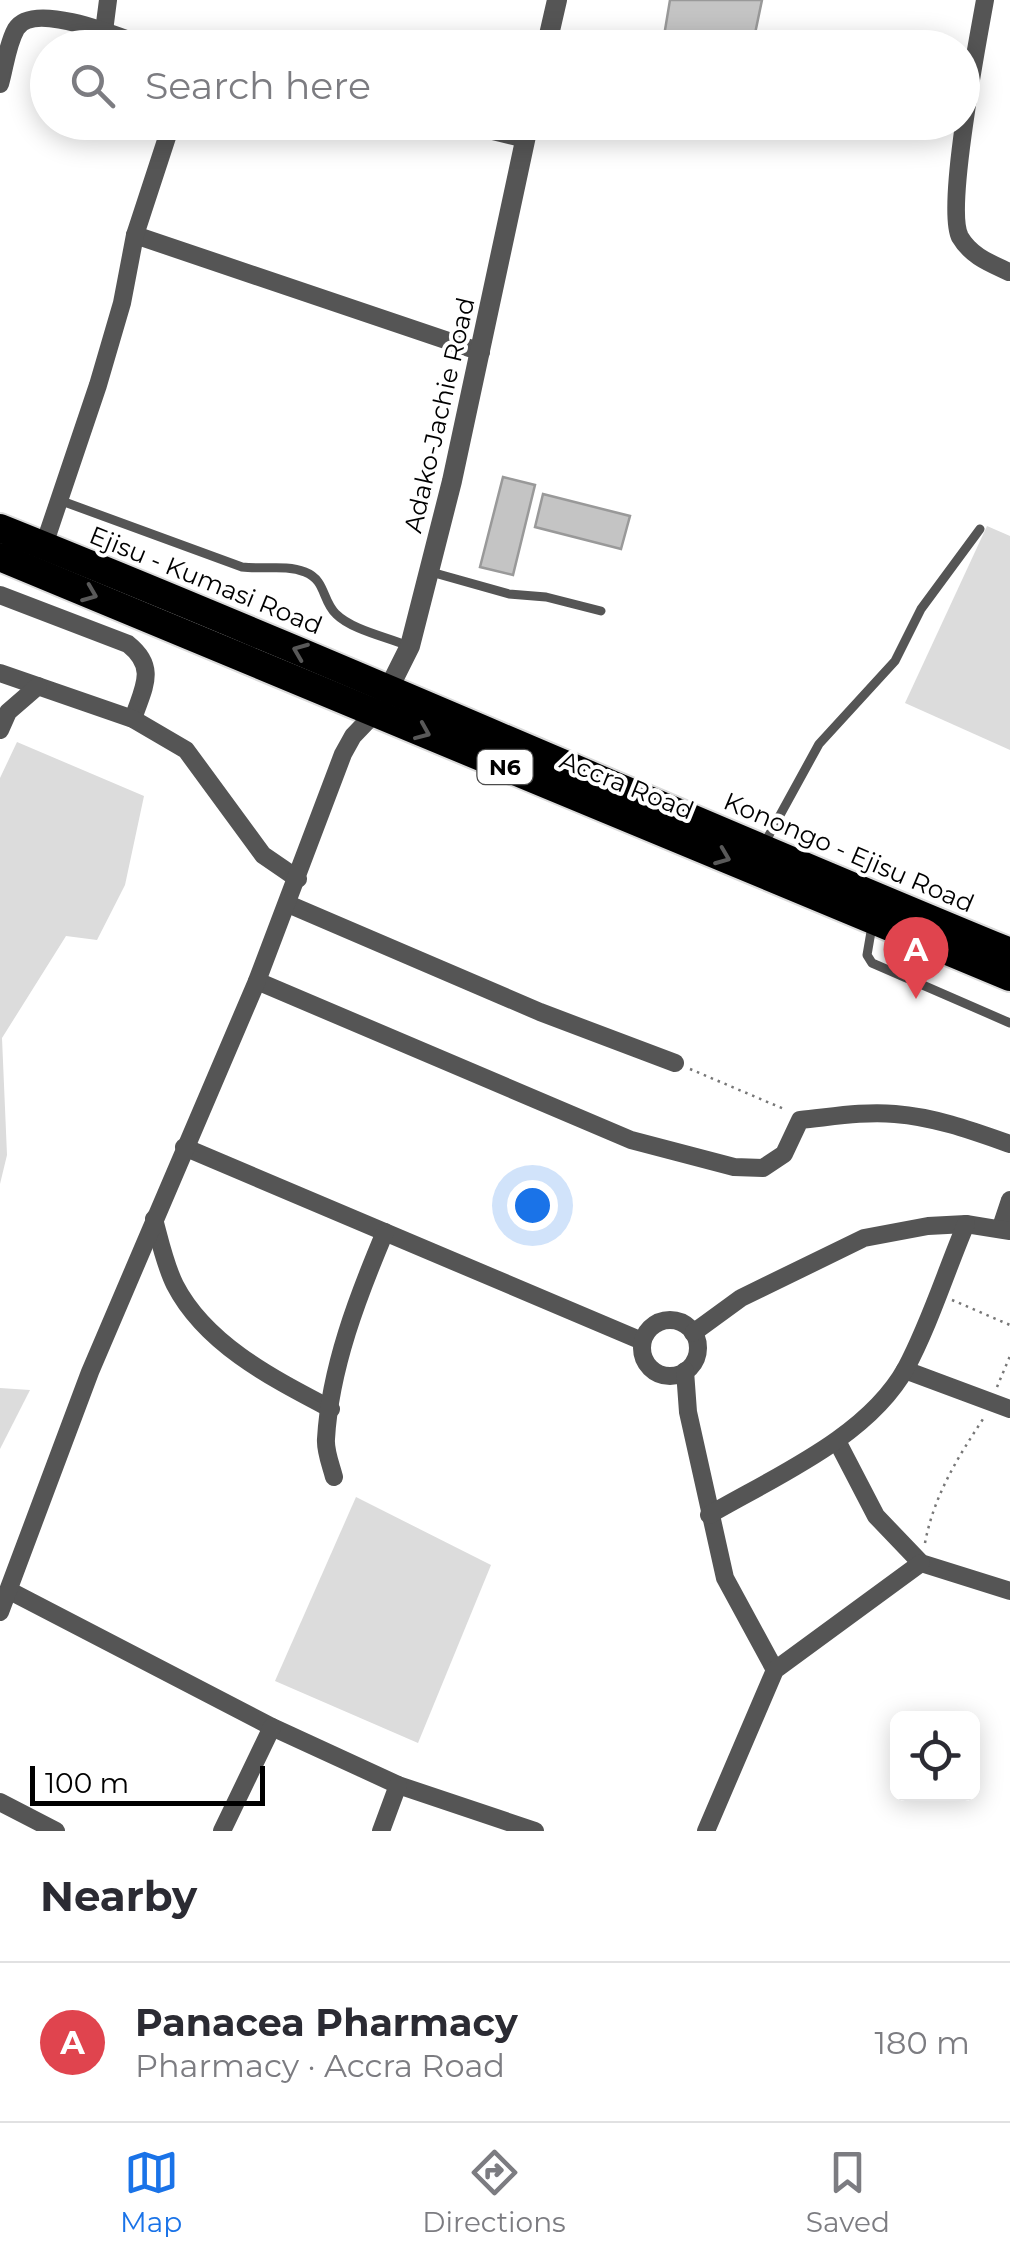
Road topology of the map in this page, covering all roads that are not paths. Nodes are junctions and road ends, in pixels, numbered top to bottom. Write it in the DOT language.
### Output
graph roads {
  1 [pos="108,0"];
  2 [pos="556,0"];
  3 [pos="986,0"];
  4 [pos="97,30"];
  5 [pos="104,30"];
  6 [pos="550,30"];
  7 [pos="980,32"];
  8 [pos="0,84"];
  9 [pos="166,140"];
  10 [pos="526,140"];
  11 [pos="963,140"];
  12 [pos="136,235"];
  13 [pos="1009,272"];
  14 [pos="481,352"];
  15 [pos="59,500"];
  16 [pos="0,528"];
  17 [pos="980,529"];
  18 [pos="44,546"];
  19 [pos="0,556"];
  20 [pos="428,572"];
  21 [pos="0,595"];
  22 [pos="602,611"];
  23 [pos="410,646"];
  24 [pos="0,673"];
  25 [pos="38,686"];
  26 [pos="383,700"];
  27 [pos="133,719"];
  28 [pos="0,730"];
  29 [pos="762,849"];
  30 [pos="298,879"];
  31 [pos="288,904"];
  32 [pos="873,918"];
  33 [pos="1010,952"];
  34 [pos="1010,977"];
  35 [pos="258,981"];
  36 [pos="1010,1023"];
  37 [pos="675,1063"];
  38 [pos="1010,1144"];
  39 [pos="184,1147"];
  40 [pos="1010,1200"];
  41 [pos="154,1219"];
  42 [pos="966,1224"];
  43 [pos="1006,1229"];
  44 [pos="386,1232"];
  45 [pos="694,1333"];
  46 [pos="642,1342"];
  47 [pos="905,1370"];
  48 [pos="685,1372"];
  49 [pos="998,1404"];
  50 [pos="331,1409"];
  51 [pos="836,1441"];
  52 [pos="334,1477"];
  53 [pos="709,1516"];
  54 [pos="922,1563"];
  55 [pos="8,1579"];
  56 [pos="1010,1591"];
  57 [pos="0,1612"];
  58 [pos="775,1670"];
  59 [pos="272,1727"];
  60 [pos="398,1785"];
  61 [pos="0,1802"];
  62 [pos="56,1831"];
  63 [pos="222,1831"];
  64 [pos="381,1831"];
  65 [pos="534,1831"];
  66 [pos="706,1831"];
  1 -- 5 [label="street"];
  2 -- 6 [label="street"];
  3 -- 7 [label="street"];
  4 -- 8 [label="street"];
  9 -- 12 [label="street"];
  10 -- 14 [label="street, Adako-Jachie Road"];
  11 -- 13 [label="street"];
  12 -- 14 [label="street"];
  12 -- 15 [label="street"];
  14 -- 20 [label="street, Adako-Jachie Road"];
  15 -- 18 [label="street"];
  15 -- 23 [label="lane"];
  16 -- 18 [label="highway, Ejisu - Kumasi Road / N6"];
  17 -- 29 [label="lane"];
  26 -- 18 [label="highway, Ejisu - Kumasi Road / N6, one-way"];
  19 -- 26 [label="highway, Accra Road / N6, one-way"];
  20 -- 22 [label="lane"];
  20 -- 23 [label="street, Adako-Jachie Road"];
  21 -- 27 [label="street"];
  23 -- 26 [label="street, Adako-Jachie Road"];
  24 -- 25 [label="street"];
  25 -- 27 [label="street"];
  25 -- 28 [label="street"];
  26 -- 29 [label="highway, Konongo - Ejisu Road / N6"];
  26 -- 30 [label="street"];
  26 -- 32 [label="highway, Accra Road / N6, one-way"];
  27 -- 30 [label="street"];
  29 -- 33 [label="highway, Konongo - Ejisu Road / N6"];
  30 -- 31 [label="street"];
  31 -- 35 [label="street"];
  31 -- 37 [label="street"];
  32 -- 34 [label="highway, Accra Road / N6"];
  32 -- 36 [label="lane"];
  35 -- 38 [label="street"];
  35 -- 39 [label="street"];
  39 -- 41 [label="street"];
  39 -- 44 [label="street"];
  40 -- 43 [label="street"];
  41 -- 50 [label="street"];
  41 -- 55 [label="street"];
  42 -- 43 [label="street"];
  42 -- 45 [label="street"];
  42 -- 47 [label="street"];
  44 -- 46 [label="street"];
  44 -- 50 [label="street"];
  45 -- 46 [label="street"];
  45 -- 48 [label="street"];
  46 -- 48 [label="street"];
  47 -- 49 [label="street"];
  47 -- 51 [label="street"];
  48 -- 53 [label="street"];
  50 -- 52 [label="street"];
  51 -- 53 [label="street"];
  51 -- 54 [label="street"];
  53 -- 58 [label="street"];
  54 -- 56 [label="street"];
  54 -- 58 [label="street"];
  55 -- 57 [label="street"];
  55 -- 59 [label="street"];
  58 -- 66 [label="street"];
  59 -- 60 [label="street"];
  59 -- 63 [label="street"];
  60 -- 64 [label="street"];
  60 -- 65 [label="street"];
  61 -- 62 [label="street"];
}
